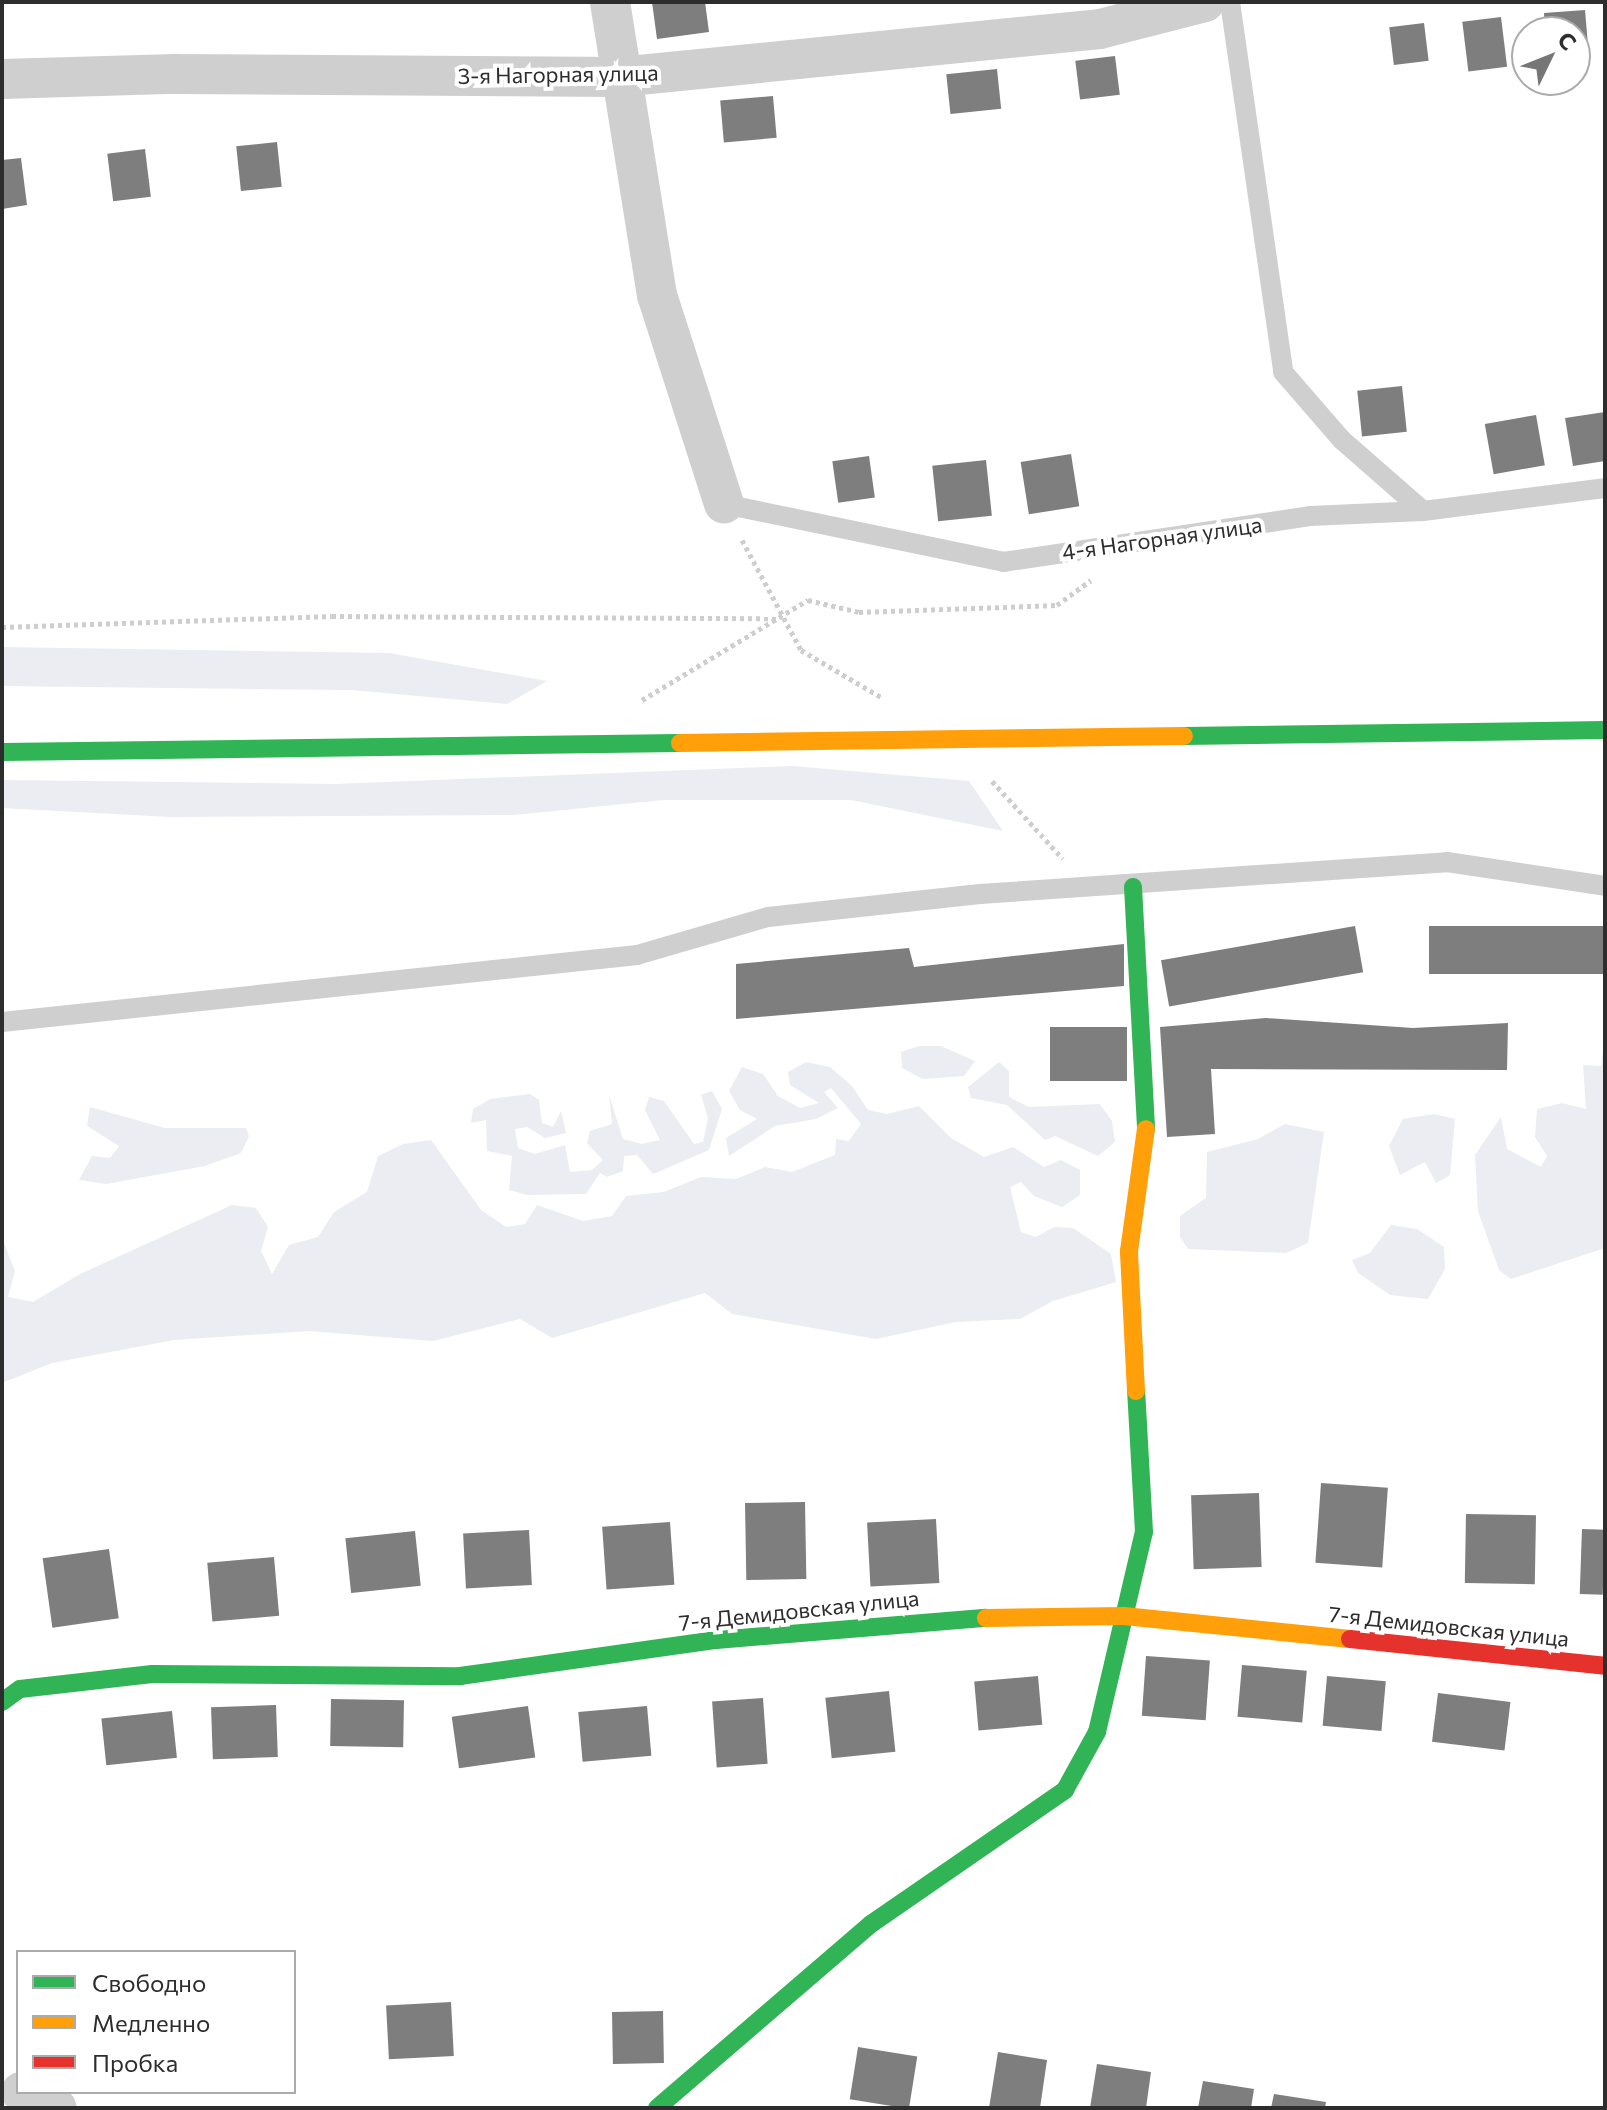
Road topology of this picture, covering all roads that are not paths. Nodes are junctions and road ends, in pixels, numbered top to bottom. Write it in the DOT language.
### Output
graph roads {
  1 [pos="610,2"];
  2 [pos="1205,2"];
  3 [pos="1230,2"];
  4 [pos="619,77"];
  5 [pos="2,79"];
  6 [pos="1605,488"];
  7 [pos="724,504"];
  8 [pos="1423,511"];
  9 [pos="1605,730"];
  10 [pos="2,752"];
  11 [pos="1605,886"];
  12 [pos="1133,887"];
  13 [pos="2,1022"];
  14 [pos="1124,1616"];
  15 [pos="1605,1666"];
  16 [pos="2,1702"];
  17 [pos="24,2094"];
  18 [pos="57,2108"];
  19 [pos="657,2108"];
  1 -- 4 [label="street"];
  2 -- 4 [label="street, 3-я Нагорная улица"];
  3 -- 8 [label="lane"];
  4 -- 5 [label="street, 3-я Нагорная улица"];
  4 -- 7 [label="street"];
  6 -- 8 [label="lane, 4-я Нагорная улица"];
  7 -- 8 [label="lane, 4-я Нагорная улица"];
  9 -- 10 [label="street"];
  11 -- 12 [label="lane"];
  12 -- 13 [label="lane"];
  12 -- 14 [label="street"];
  14 -- 15 [label="street, 7-я Демидовская улица"];
  14 -- 16 [label="street, 7-я Демидовская улица"];
  14 -- 19 [label="street"];
  17 -- 18 [label="street"];
}
